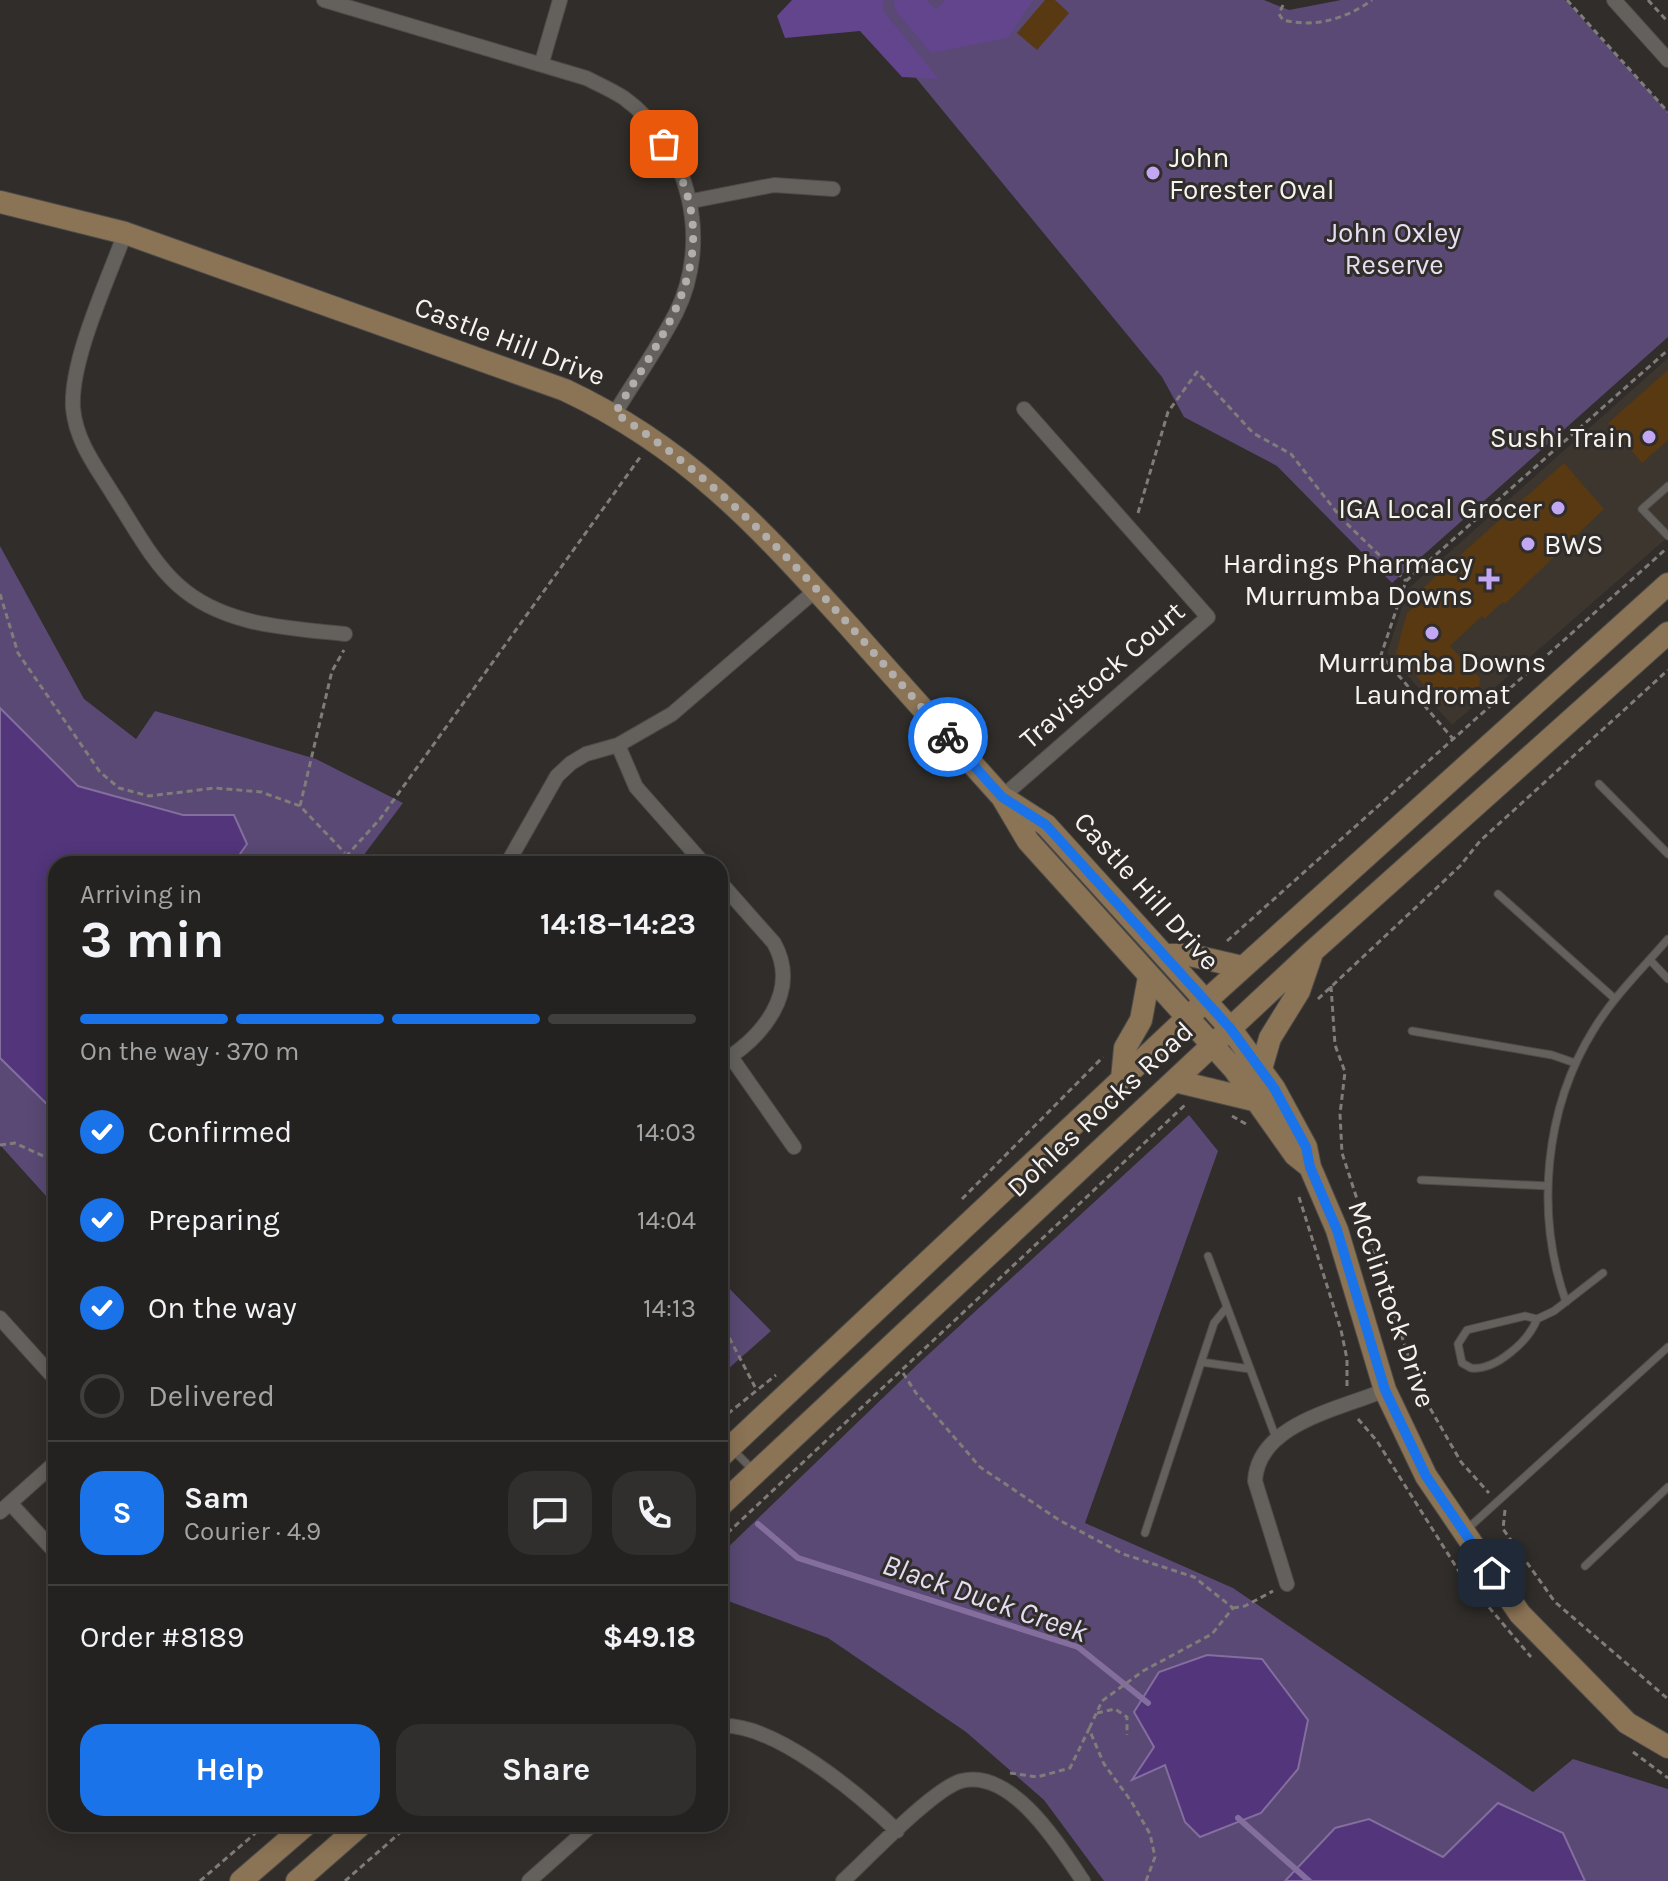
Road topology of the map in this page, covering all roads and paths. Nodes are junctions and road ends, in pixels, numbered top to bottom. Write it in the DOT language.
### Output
graph roads {
  1 [pos="324,0"];
  2 [pos="560,0"];
  3 [pos="1372,0"];
  4 [pos="1567,0"];
  5 [pos="1614,0"];
  6 [pos="1648,0"];
  7 [pos="1283,5"];
  8 [pos="1668,22"];
  9 [pos="1668,60"];
  10 [pos="542,62"];
  11 [pos="1668,112"];
  12 [pos="833,189"];
  13 [pos="692,201"];
  14 [pos="0,202"];
  15 [pos="125,233"];
  16 [pos="1668,350"];
  17 [pos="1024,409"];
  18 [pos="615,413"];
  19 [pos="654,438"];
  20 [pos="1668,486"];
  21 [pos="1132,533"];
  22 [pos="1668,536"];
  23 [pos="1668,547"];
  24 [pos="1406,581"];
  25 [pos="1668,584"];
  26 [pos="816,590"];
  27 [pos="0,594"];
  28 [pos="1668,633"];
  29 [pos="345,634"];
  30 [pos="1668,670"];
  31 [pos="1454,740"];
  32 [pos="618,745"];
  33 [pos="1599,784"];
  34 [pos="1002,797"];
  35 [pos="300,806"];
  36 [pos="345,853"];
  37 [pos="1668,854"];
  38 [pos="343,856"];
  39 [pos="512,856"];
  40 [pos="697,856"];
  41 [pos="728,891"];
  42 [pos="1498,894"];
  43 [pos="1668,939"];
  44 [pos="1222,945"];
  45 [pos="1313,951"];
  46 [pos="1164,955"];
  47 [pos="1650,960"];
  48 [pos="1242,967"];
  49 [pos="1149,977"];
  50 [pos="1668,979"];
  51 [pos="1331,986"];
  52 [pos="1615,999"];
  53 [pos="1205,1000"];
  54 [pos="1315,1003"];
  55 [pos="1187,1018"];
  56 [pos="1230,1028"];
  57 [pos="1412,1031"];
  58 [pos="1212,1046"];
  59 [pos="1109,1049"];
  60 [pos="728,1058"];
  61 [pos="728,1063"];
  62 [pos="1575,1063"];
  63 [pos="1261,1069"];
  64 [pos="1122,1079"];
  65 [pos="1175,1081"];
  66 [pos="1258,1101"];
  67 [pos="1190,1102"];
  68 [pos="0,1145"];
  69 [pos="794,1147"];
  70 [pos="48,1158"];
  71 [pos="1310,1167"];
  72 [pos="1421,1180"];
  73 [pos="1548,1186"];
  74 [pos="959,1202"];
  75 [pos="1208,1256"];
  76 [pos="1603,1273"];
  77 [pos="1566,1302"];
  78 [pos="1227,1307"];
  79 [pos="0,1318"];
  80 [pos="1537,1319"];
  81 [pos="728,1335"];
  82 [pos="1668,1347"];
  83 [pos="1201,1362"];
  84 [pos="1250,1369"];
  85 [pos="48,1371"];
  86 [pos="902,1371"];
  87 [pos="779,1373"];
  88 [pos="756,1388"];
  89 [pos="1385,1390"];
  90 [pos="728,1413"];
  91 [pos="1276,1438"];
  92 [pos="728,1449"];
  93 [pos="728,1454"];
  94 [pos="48,1469"];
  95 [pos="756,1473"];
  96 [pos="1668,1487"];
  97 [pos="728,1499"];
  98 [pos="1496,1501"];
  99 [pos="5,1507"];
  100 [pos="1464,1532"];
  101 [pos="728,1533"];
  102 [pos="1145,1533"];
  103 [pos="48,1546"];
  104 [pos="1585,1566"];
  105 [pos="1287,1584"];
  106 [pos="1233,1608"];
  107 [pos="1668,1699"];
  108 [pos="1097,1713"];
  109 [pos="728,1726"];
  110 [pos="1089,1729"];
  111 [pos="1127,1735"];
  112 [pos="1668,1747"];
  113 [pos="1009,1772"];
  114 [pos="897,1831"];
  115 [pos="257,1832"];
  116 [pos="298,1832"];
  117 [pos="353,1832"];
  118 [pos="401,1832"];
  119 [pos="584,1832"];
  120 [pos="200,1881"];
  121 [pos="241,1881"];
  122 [pos="297,1881"];
  123 [pos="345,1881"];
  124 [pos="529,1881"];
  125 [pos="843,1881"];
  126 [pos="1083,1881"];
  127 [pos="1146,1881"];
  1 -- 10 [label="street"];
  2 -- 10 [label="street"];
  3 -- 7 [label="path"];
  4 -- 11 [label="path"];
  5 -- 9 [label="street"];
  6 -- 8 [label="path"];
  10 -- 13 [label="street"];
  12 -- 13 [label="street"];
  13 -- 18 [label="street"];
  14 -- 15 [label="main road, Castle Hill Drive"];
  15 -- 18 [label="main road, Castle Hill Drive"];
  15 -- 29 [label="street"];
  16 -- 24 [label="path"];
  17 -- 21 [label="street, Travistock Court"];
  18 -- 19 [label="main road, Castle Hill Drive"];
  19 -- 26 [label="main road, Castle Hill Drive"];
  19 -- 36 [label="path"];
  20 -- 22 [label="lane"];
  21 -- 24 [label="path"];
  21 -- 34 [label="street, Travistock Court"];
  23 -- 31 [label="path"];
  24 -- 31 [label="path"];
  25 -- 48 [label="main road, Dohles Rocks Road"];
  26 -- 32 [label="street"];
  26 -- 34 [label="main road, Castle Hill Drive"];
  27 -- 35 [label="path"];
  28 -- 45 [label="main road, Dohles Rocks Road"];
  29 -- 35 [label="path"];
  30 -- 51 [label="path"];
  31 -- 44 [label="path"];
  32 -- 39 [label="street"];
  32 -- 40 [label="street"];
  33 -- 37 [label="lane"];
  34 -- 46 [label="main road, Castle Hill Drive"];
  34 -- 49 [label="main road, Castle Hill Drive"];
  35 -- 36 [label="path"];
  36 -- 38 [label="path"];
  41 -- 60 [label="street"];
  42 -- 52 [label="lane"];
  43 -- 47 [label="lane"];
  45 -- 56 [label="main road, Dohles Rocks Road"];
  45 -- 63 [label="main road"];
  46 -- 48 [label="main road"];
  46 -- 53 [label="main road, Castle Hill Drive"];
  47 -- 50 [label="lane"];
  47 -- 52 [label="lane"];
  48 -- 53 [label="main road, Dohles Rocks Road"];
  49 -- 55 [label="main road, Castle Hill Drive"];
  49 -- 64 [label="main road"];
  51 -- 54 [label="path"];
  51 -- 98 [label="path"];
  52 -- 62 [label="lane"];
  53 -- 55 [label="main road, Dohles Rocks Road"];
  53 -- 56 [label="main road, McClintock Drive"];
  55 -- 58 [label="main road, McClintock Drive"];
  55 -- 64 [label="main road, Dohles Rocks Road"];
  56 -- 58 [label="main road, Dohles Rocks Road"];
  56 -- 63 [label="main road, McClintock Drive"];
  57 -- 62 [label="lane"];
  58 -- 65 [label="main road, Dohles Rocks Road"];
  58 -- 66 [label="main road, McClintock Drive"];
  59 -- 74 [label="path"];
  61 -- 69 [label="street"];
  62 -- 73 [label="lane"];
  63 -- 71 [label="main road, McClintock Drive"];
  64 -- 92 [label="main road, Dohles Rocks Road"];
  65 -- 66 [label="main road"];
  65 -- 95 [label="main road, Dohles Rocks Road"];
  66 -- 71 [label="main road, McClintock Drive"];
  67 -- 86 [label="path"];
  68 -- 70 [label="path"];
  71 -- 89 [label="main road, McClintock Drive"];
  72 -- 73 [label="lane"];
  73 -- 77 [label="lane"];
  75 -- 78 [label="lane"];
  76 -- 77 [label="lane"];
  77 -- 80 [label="lane"];
  78 -- 83 [label="lane"];
  78 -- 84 [label="lane"];
  79 -- 85 [label="street"];
  80 -- 80 [label="lane"];
  81 -- 88 [label="path"];
  82 -- 98 [label="lane"];
  83 -- 84 [label="lane"];
  83 -- 102 [label="lane"];
  84 -- 91 [label="lane"];
  86 -- 101 [label="path"];
  86 -- 106 [label="path"];
  87 -- 88 [label="path"];
  88 -- 90 [label="path"];
  89 -- 91 [label="street"];
  89 -- 100 [label="main road, McClintock Drive"];
  91 -- 105 [label="street"];
  93 -- 95 [label="lane"];
  94 -- 99 [label="street"];
  95 -- 97 [label="main road, Dohles Rocks Road"];
  96 -- 104 [label="lane"];
  98 -- 100 [label="lane"];
  98 -- 107 [label="path"];
  99 -- 103 [label="street"];
  100 -- 112 [label="main road, McClintock Drive"];
  105 -- 106 [label="path"];
  106 -- 108 [label="path"];
  108 -- 110 [label="path"];
  108 -- 111 [label="path"];
  109 -- 114 [label="street"];
  110 -- 113 [label="path"];
  110 -- 127 [label="path"];
  114 -- 125 [label="street"];
  114 -- 126 [label="street"];
  115 -- 120 [label="path"];
  116 -- 121 [label="main road"];
  117 -- 122 [label="main road"];
  118 -- 123 [label="path"];
  119 -- 124 [label="street"];
}
